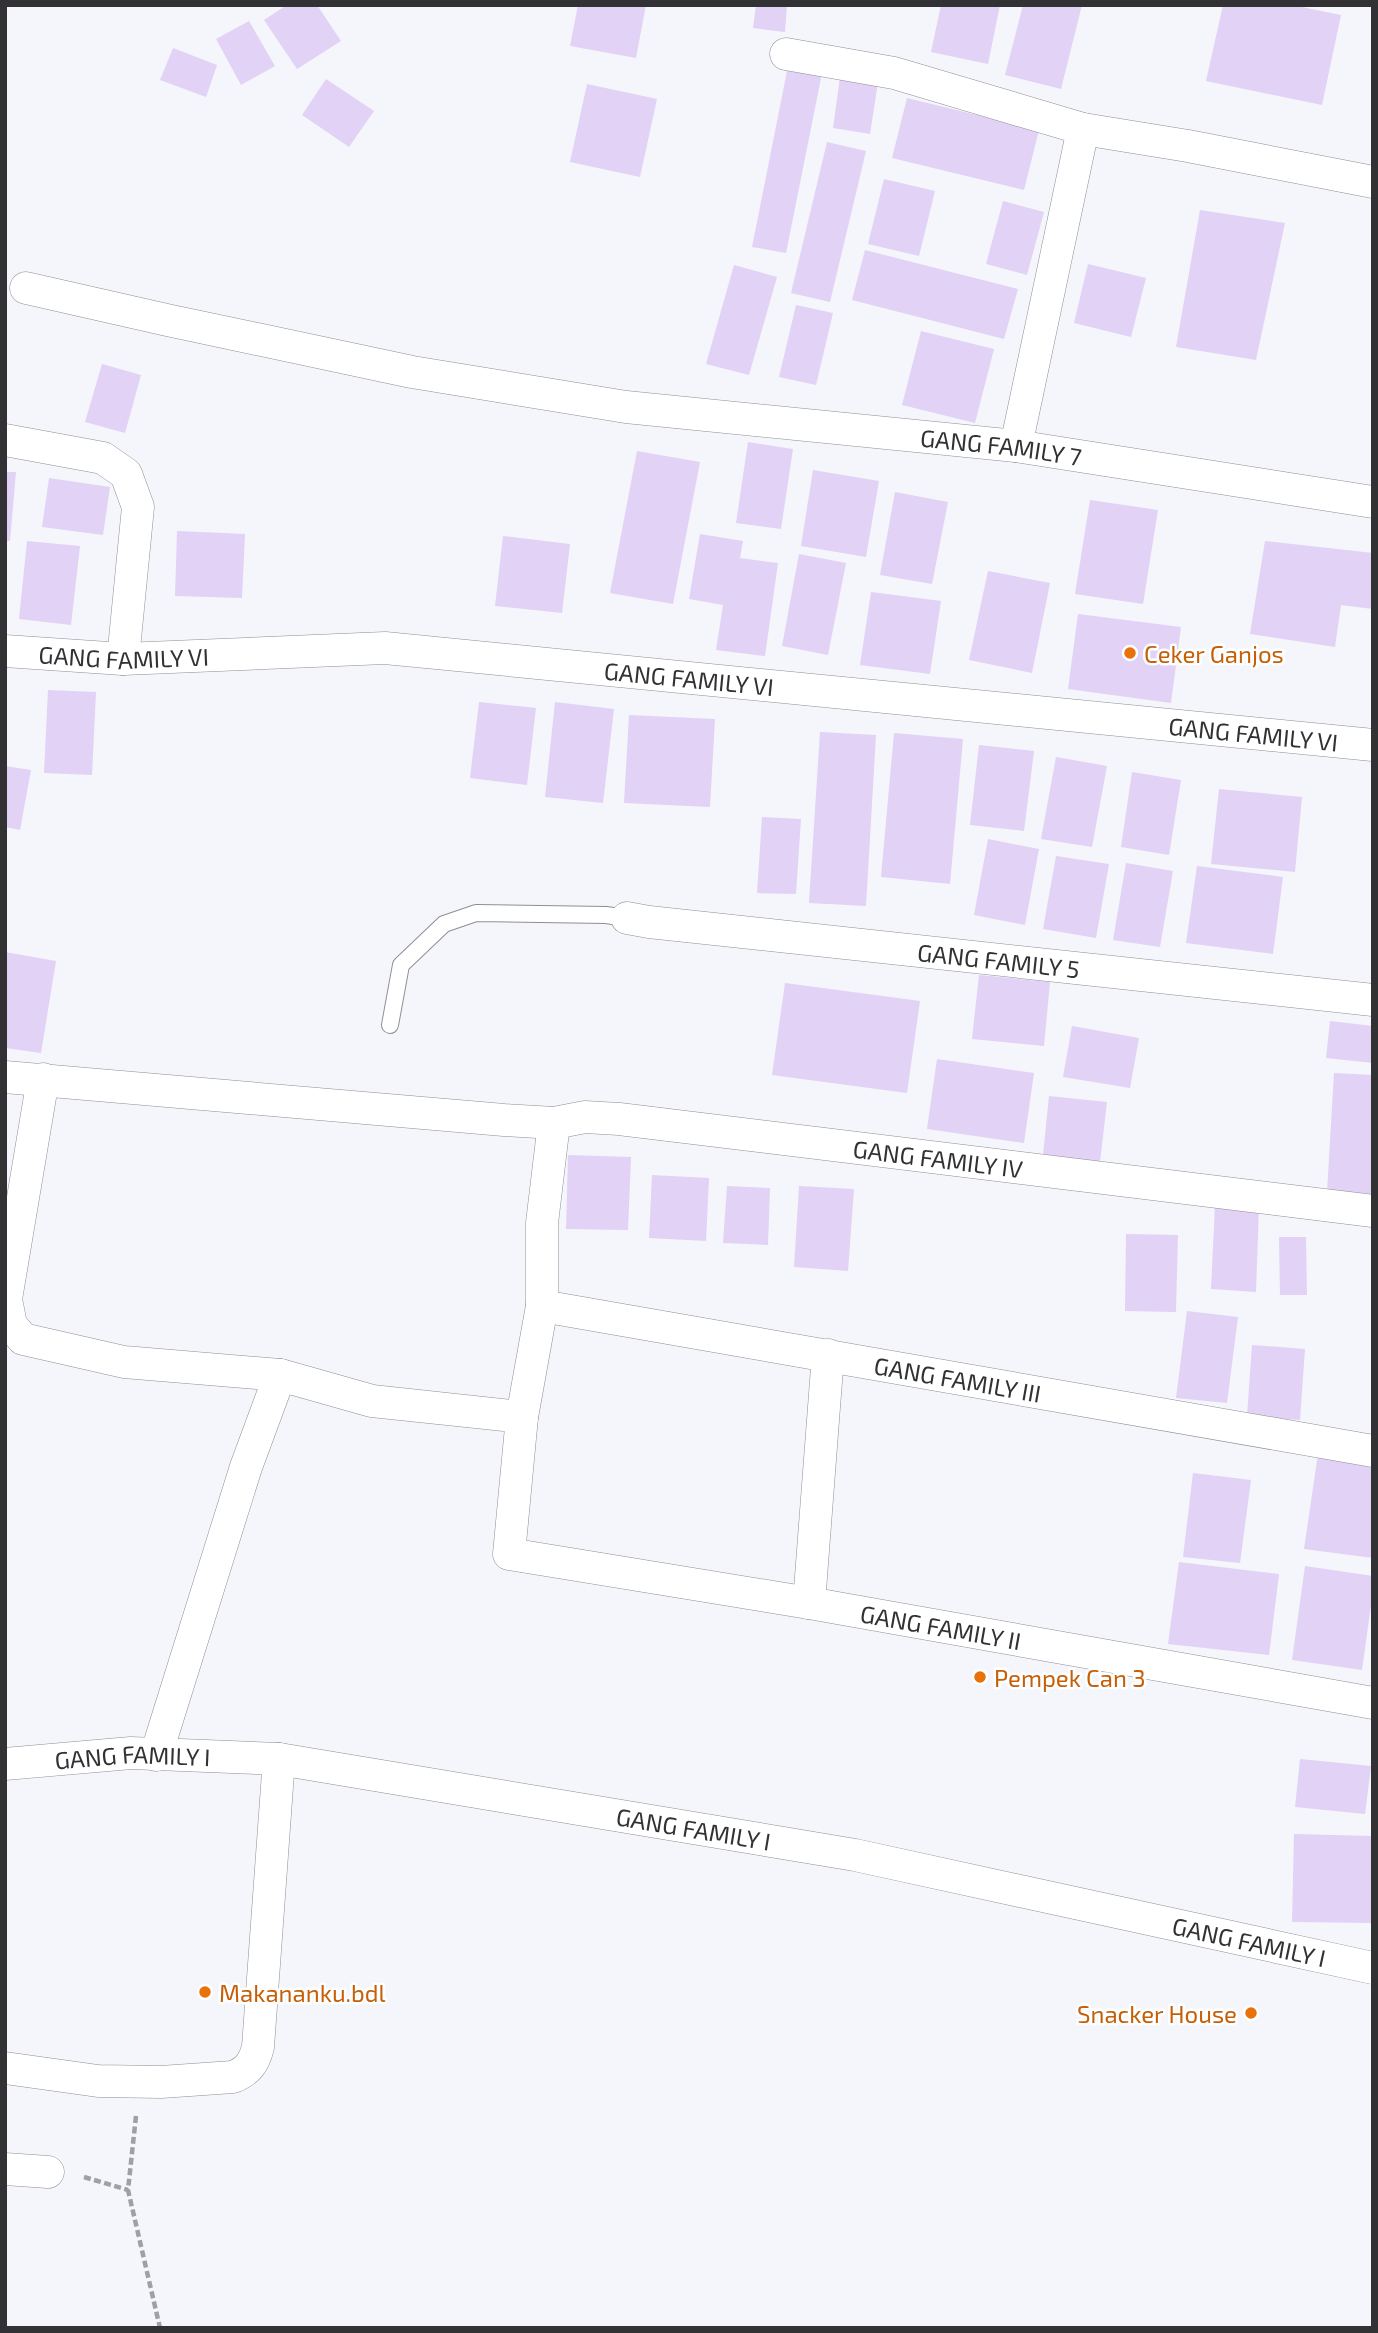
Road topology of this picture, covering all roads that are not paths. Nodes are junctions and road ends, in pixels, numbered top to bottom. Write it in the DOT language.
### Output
graph roads {
  1 [pos="786,54"];
  2 [pos="1083,129"];
  3 [pos="1373,182"];
  4 [pos="26,288"];
  5 [pos="5,440"];
  6 [pos="1016,446"];
  7 [pos="1373,502"];
  8 [pos="5,651"];
  9 [pos="123,659"];
  10 [pos="1373,745"];
  11 [pos="627,918"];
  12 [pos="1373,1000"];
  13 [pos="390,1025"];
  14 [pos="5,1077"];
  15 [pos="43,1079"];
  16 [pos="554,1123"];
  17 [pos="1373,1211"];
  18 [pos="542,1306"];
  19 [pos="828,1355"];
  20 [pos="280,1375"];
  21 [pos="522,1417"];
  22 [pos="1373,1451"];
  23 [pos="809,1603"];
  24 [pos="1373,1703"];
  25 [pos="156,1755"];
  26 [pos="278,1759"];
  27 [pos="5,1764"];
  28 [pos="1373,1968"];
  29 [pos="5,2068"];
  30 [pos="5,2169"];
  31 [pos="48,2172"];
  1 -- 2 [label="street"];
  2 -- 3 [label="street"];
  2 -- 6 [label="street"];
  4 -- 6 [label="street, GANG FAMILY 7"];
  5 -- 9 [label="street"];
  6 -- 7 [label="street, GANG FAMILY 7"];
  8 -- 9 [label="street, GANG FAMILY VI"];
  9 -- 10 [label="street, GANG FAMILY VI"];
  11 -- 12 [label="street, GANG FAMILY 5"];
  11 -- 13 [label="lane"];
  14 -- 15 [label="street, GANG FAMILY IV"];
  15 -- 16 [label="street, GANG FAMILY IV"];
  15 -- 20 [label="street"];
  16 -- 17 [label="street, GANG FAMILY IV"];
  16 -- 18 [label="street"];
  18 -- 19 [label="street, GANG FAMILY III"];
  18 -- 21 [label="street"];
  19 -- 22 [label="street, GANG FAMILY III"];
  19 -- 23 [label="street"];
  20 -- 21 [label="street"];
  20 -- 25 [label="street"];
  21 -- 23 [label="street, GANG FAMILY II"];
  23 -- 24 [label="street, GANG FAMILY II"];
  25 -- 26 [label="street, GANG FAMILY I"];
  25 -- 27 [label="street, GANG FAMILY I"];
  26 -- 28 [label="street, GANG FAMILY I"];
  26 -- 29 [label="street"];
  30 -- 31 [label="street"];
}
